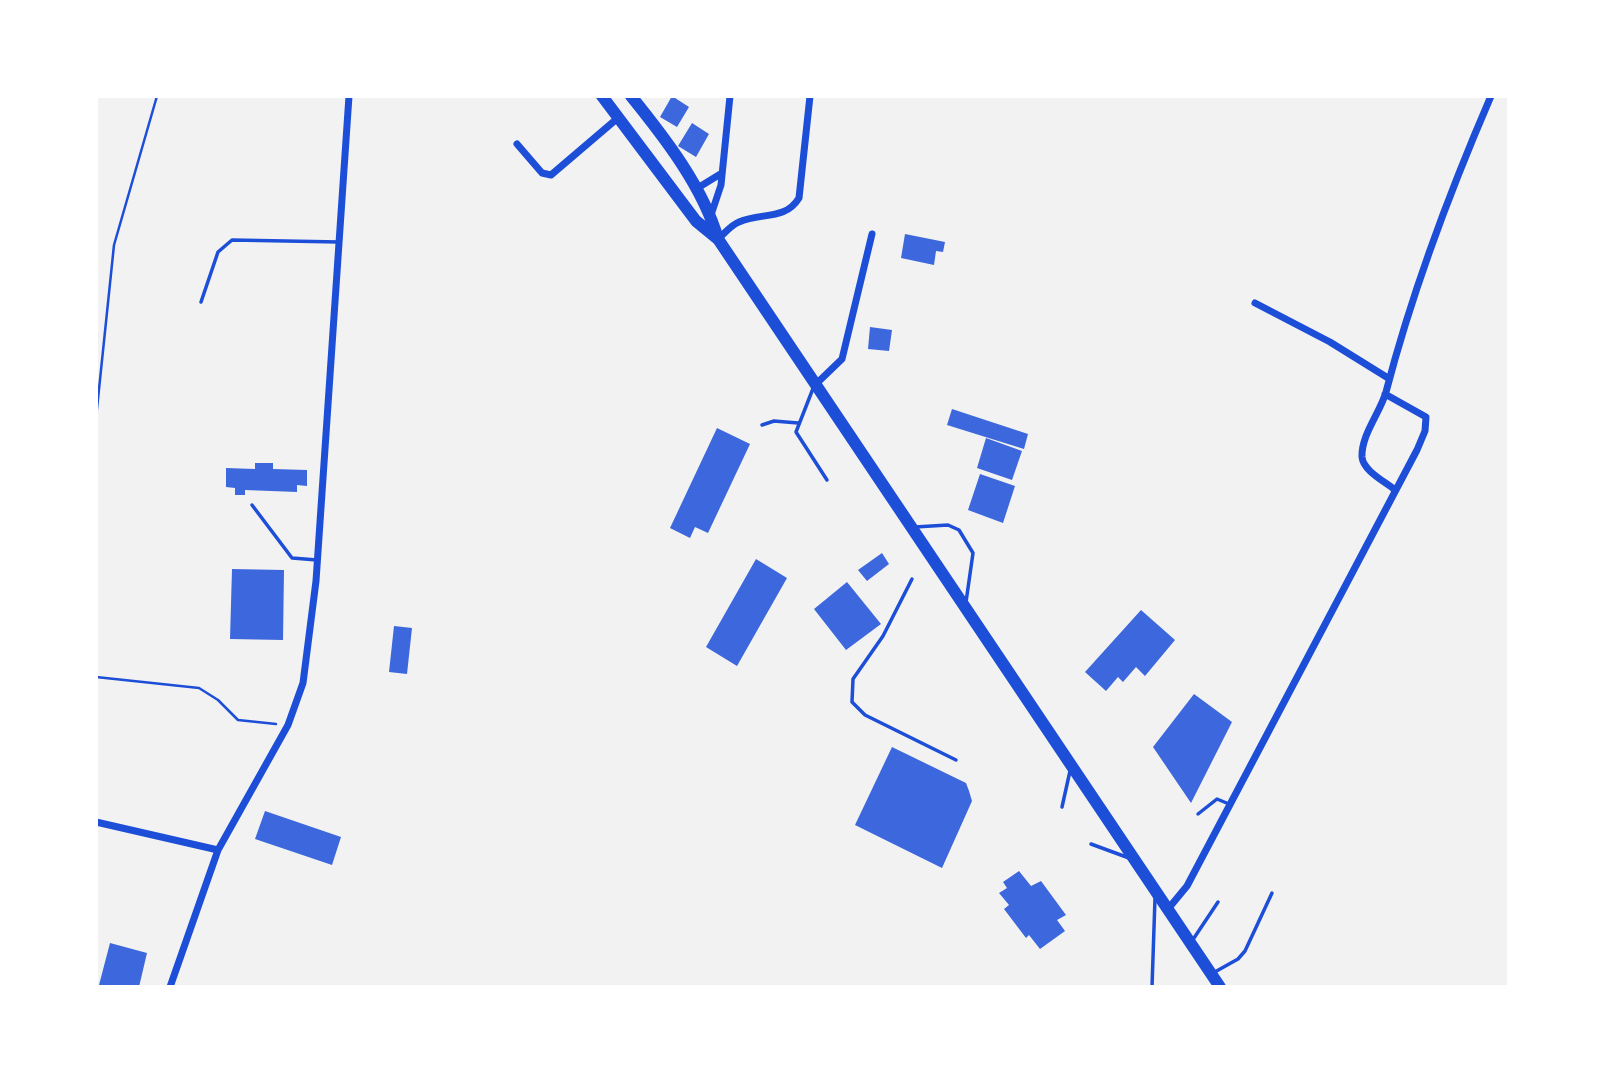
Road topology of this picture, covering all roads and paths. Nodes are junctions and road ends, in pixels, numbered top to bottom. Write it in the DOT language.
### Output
graph roads {
  1 [pos="157,96"];
  2 [pos="349,96"];
  3 [pos="602,96"];
  4 [pos="631,96"];
  5 [pos="730,96"];
  6 [pos="810,96"];
  7 [pos="1491,96"];
  8 [pos="619,117"];
  9 [pos="517,144"];
  10 [pos="722,173"];
  11 [pos="696,189"];
  12 [pos="711,215"];
  13 [pos="872,234"];
  14 [pos="718,239"];
  15 [pos="339,242"];
  16 [pos="201,302"];
  17 [pos="1255,303"];
  18 [pos="1388,378"];
  19 [pos="815,385"];
  20 [pos="1385,394"];
  21 [pos="96,418"];
  22 [pos="798,423"];
  23 [pos="762,425"];
  24 [pos="827,480"];
  25 [pos="1395,490"];
  26 [pos="252,505"];
  27 [pos="910,527"];
  28 [pos="317,560"];
  29 [pos="912,579"];
  30 [pos="965,607"];
  31 [pos="96,677"];
  32 [pos="288,725"];
  33 [pos="956,760"];
  34 [pos="1070,766"];
  35 [pos="1229,804"];
  36 [pos="1062,807"];
  37 [pos="1198,814"];
  38 [pos="96,822"];
  39 [pos="1091,844"];
  40 [pos="218,850"];
  41 [pos="1134,860"];
  42 [pos="1156,892"];
  43 [pos="1272,893"];
  44 [pos="1218,902"];
  45 [pos="1168,909"];
  46 [pos="1191,943"];
  47 [pos="1212,974"];
  48 [pos="170,987"];
  49 [pos="1152,987"];
  50 [pos="1220,987"];
  1 -- 21 [label="path"];
  2 -- 15 [label="street"];
  3 -- 8 [label="highway"];
  4 -- 11 [label="highway"];
  5 -- 10 [label="street"];
  6 -- 14 [label="street"];
  7 -- 18 [label="street"];
  8 -- 9 [label="street"];
  8 -- 14 [label="highway"];
  10 -- 11 [label="street"];
  10 -- 12 [label="street"];
  11 -- 12 [label="highway"];
  12 -- 14 [label="highway"];
  13 -- 19 [label="street"];
  14 -- 19 [label="highway"];
  15 -- 16 [label="lane"];
  15 -- 28 [label="street"];
  17 -- 18 [label="street"];
  18 -- 20 [label="street"];
  19 -- 22 [label="lane"];
  19 -- 27 [label="highway"];
  20 -- 25 [label="street"];
  20 -- 25 [label="street"];
  22 -- 23 [label="lane"];
  22 -- 24 [label="lane"];
  25 -- 35 [label="street"];
  26 -- 28 [label="lane"];
  27 -- 30 [label="highway"];
  27 -- 30 [label="lane"];
  28 -- 32 [label="street"];
  29 -- 33 [label="lane"];
  30 -- 34 [label="highway"];
  31 -- 32 [label="path"];
  32 -- 40 [label="street"];
  34 -- 36 [label="lane"];
  34 -- 41 [label="highway"];
  35 -- 37 [label="lane"];
  35 -- 45 [label="street"];
  38 -- 40 [label="street"];
  39 -- 41 [label="lane"];
  40 -- 48 [label="street"];
  41 -- 42 [label="highway"];
  42 -- 45 [label="highway"];
  42 -- 49 [label="lane"];
  43 -- 47 [label="lane"];
  44 -- 46 [label="lane"];
  45 -- 46 [label="highway"];
  46 -- 47 [label="highway"];
  47 -- 50 [label="highway"];
}
